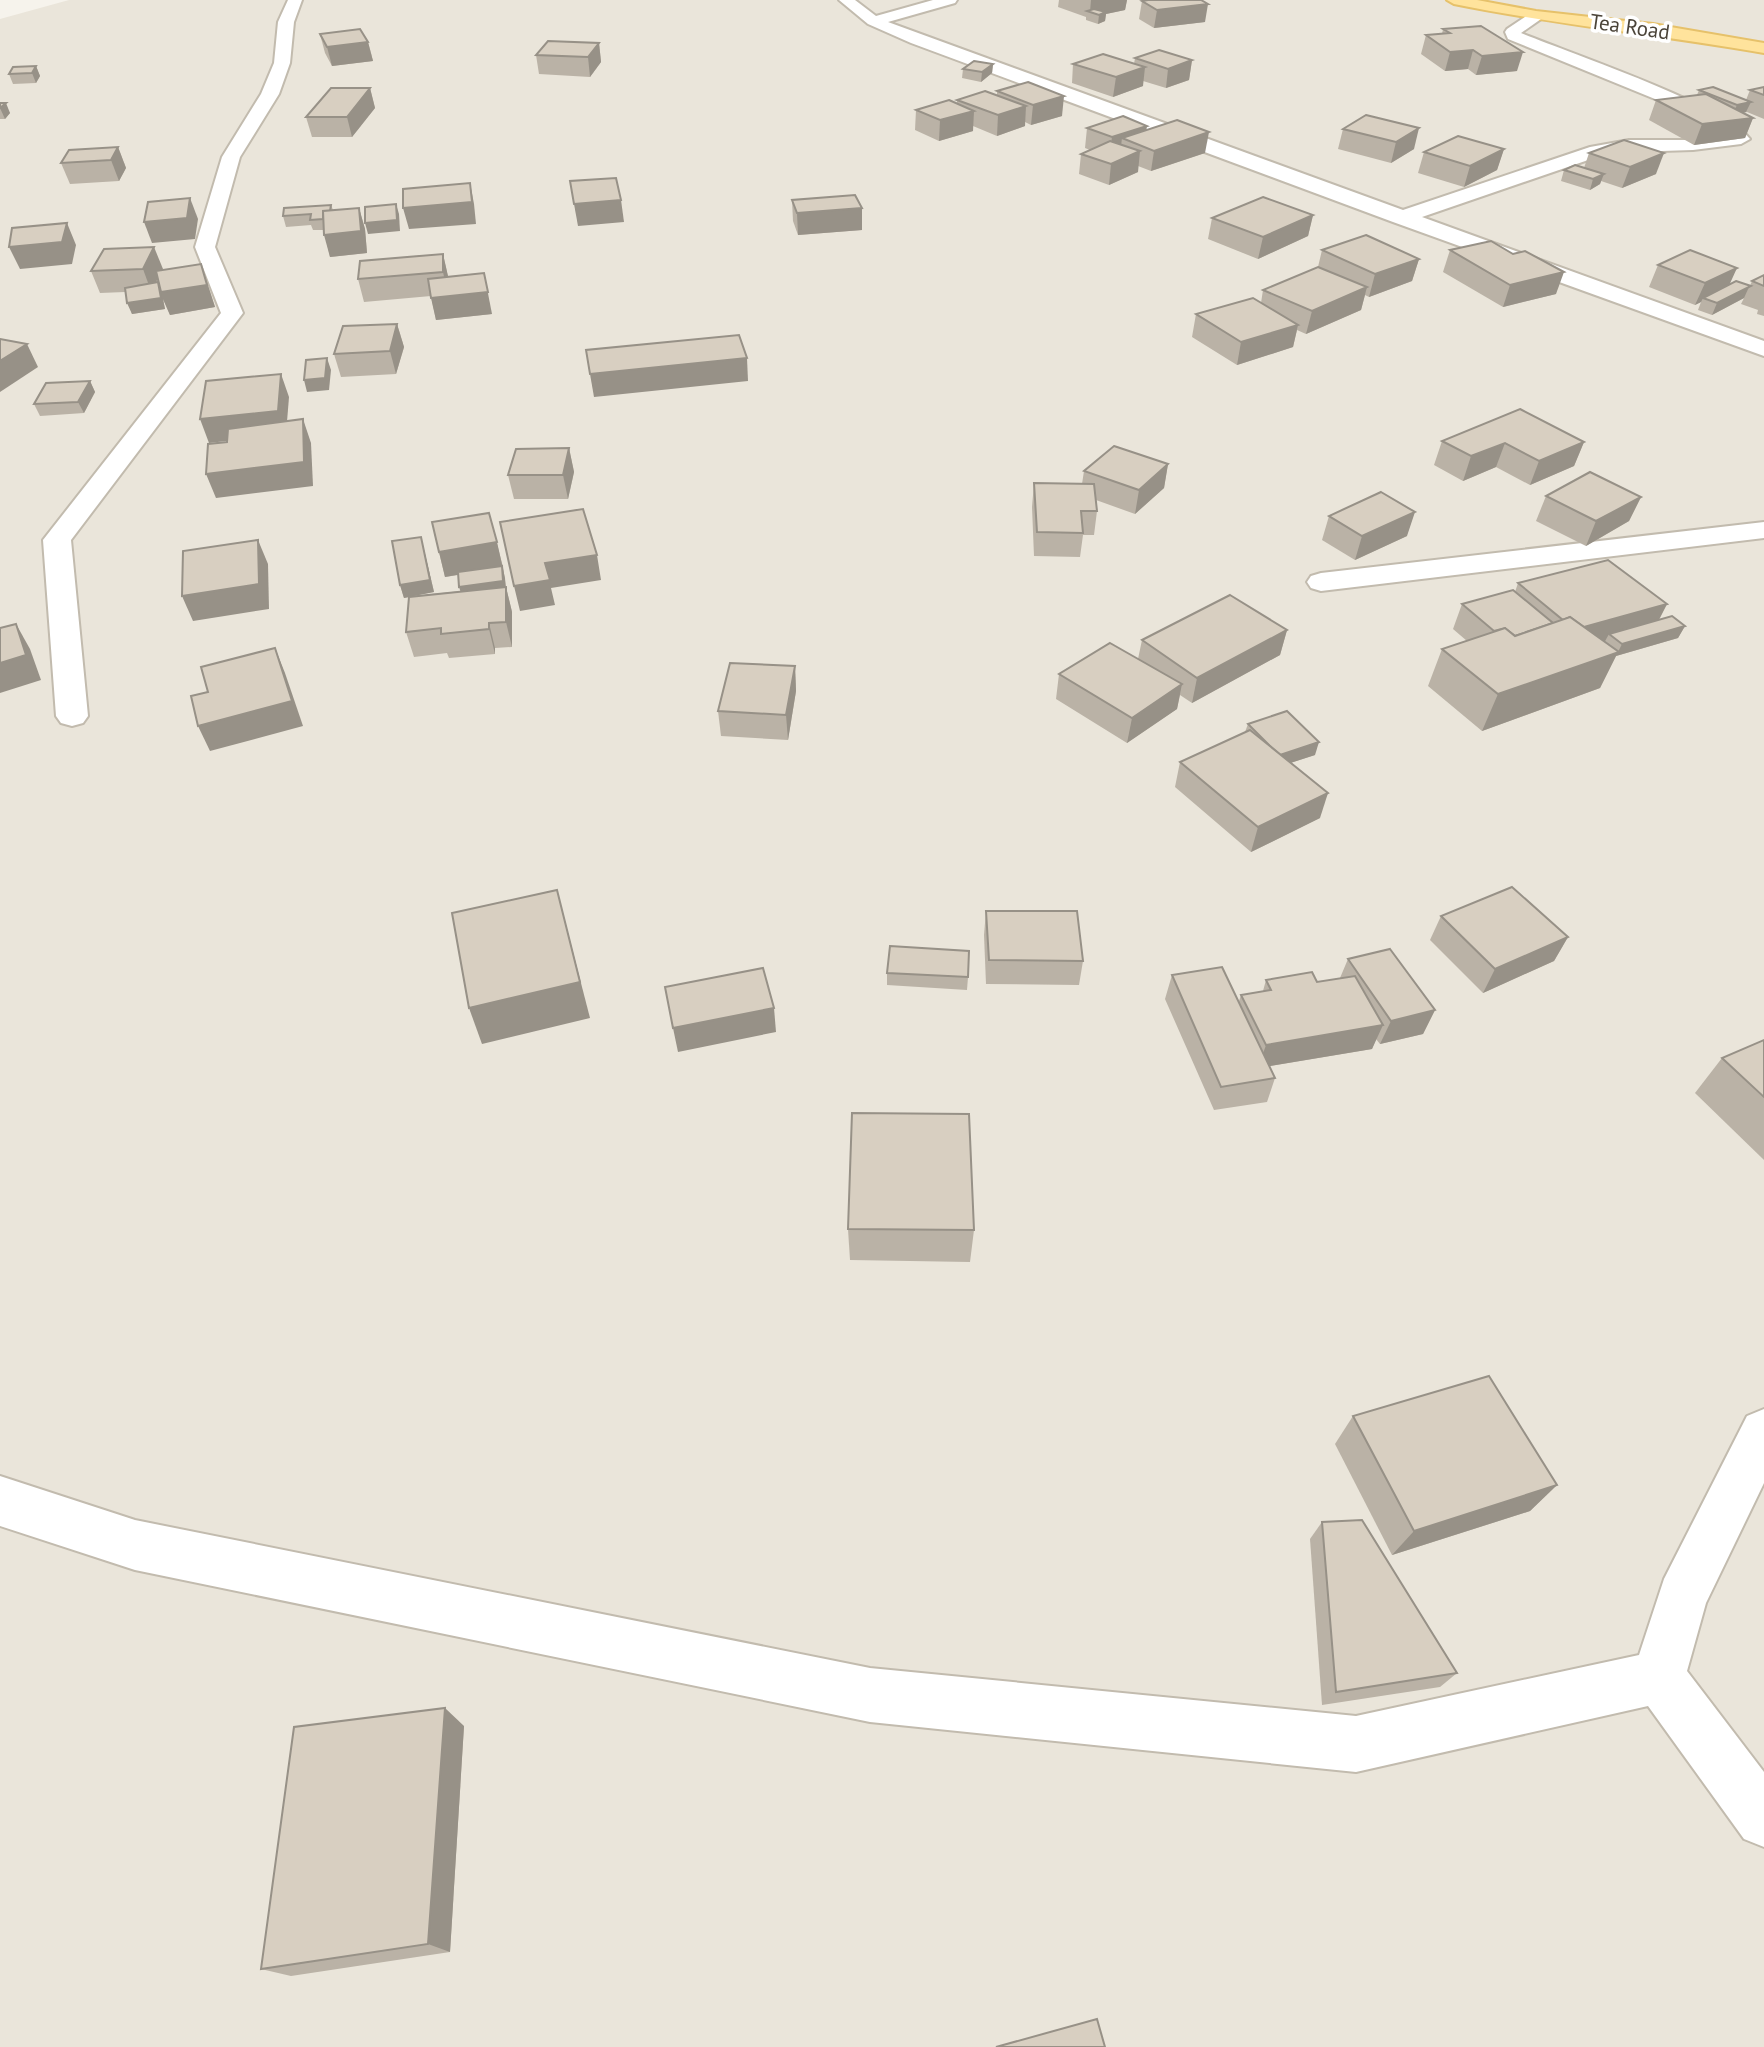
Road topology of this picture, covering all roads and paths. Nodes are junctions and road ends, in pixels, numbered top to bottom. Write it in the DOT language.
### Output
graph roads {
  1 [pos="295,0"];
  2 [pos="846,0"];
  3 [pos="950,0"];
  4 [pos="1454,0"];
  5 [pos="1536,16"];
  6 [pos="873,21"];
  7 [pos="1764,48"];
  8 [pos="1400,218"];
  9 [pos="1764,349"];
  10 [pos="1764,530"];
  11 [pos="1321,583"];
  12 [pos="72,716"];
  13 [pos="1764,1432"];
  14 [pos="0,1501"];
  15 [pos="1659,1676"];
  16 [pos="1764,1819"];
  1 -- 12 [label="street"];
  2 -- 6 [label="street"];
  3 -- 6 [label="street"];
  4 -- 5 [label="main road, Tea Road"];
  5 -- 7 [label="main road, Tea Road"];
  5 -- 8 [label="street"];
  6 -- 8 [label="street"];
  8 -- 9 [label="street"];
  10 -- 11 [label="street"];
  13 -- 15 [label="street"];
  14 -- 15 [label="street"];
  15 -- 16 [label="street"];
}
